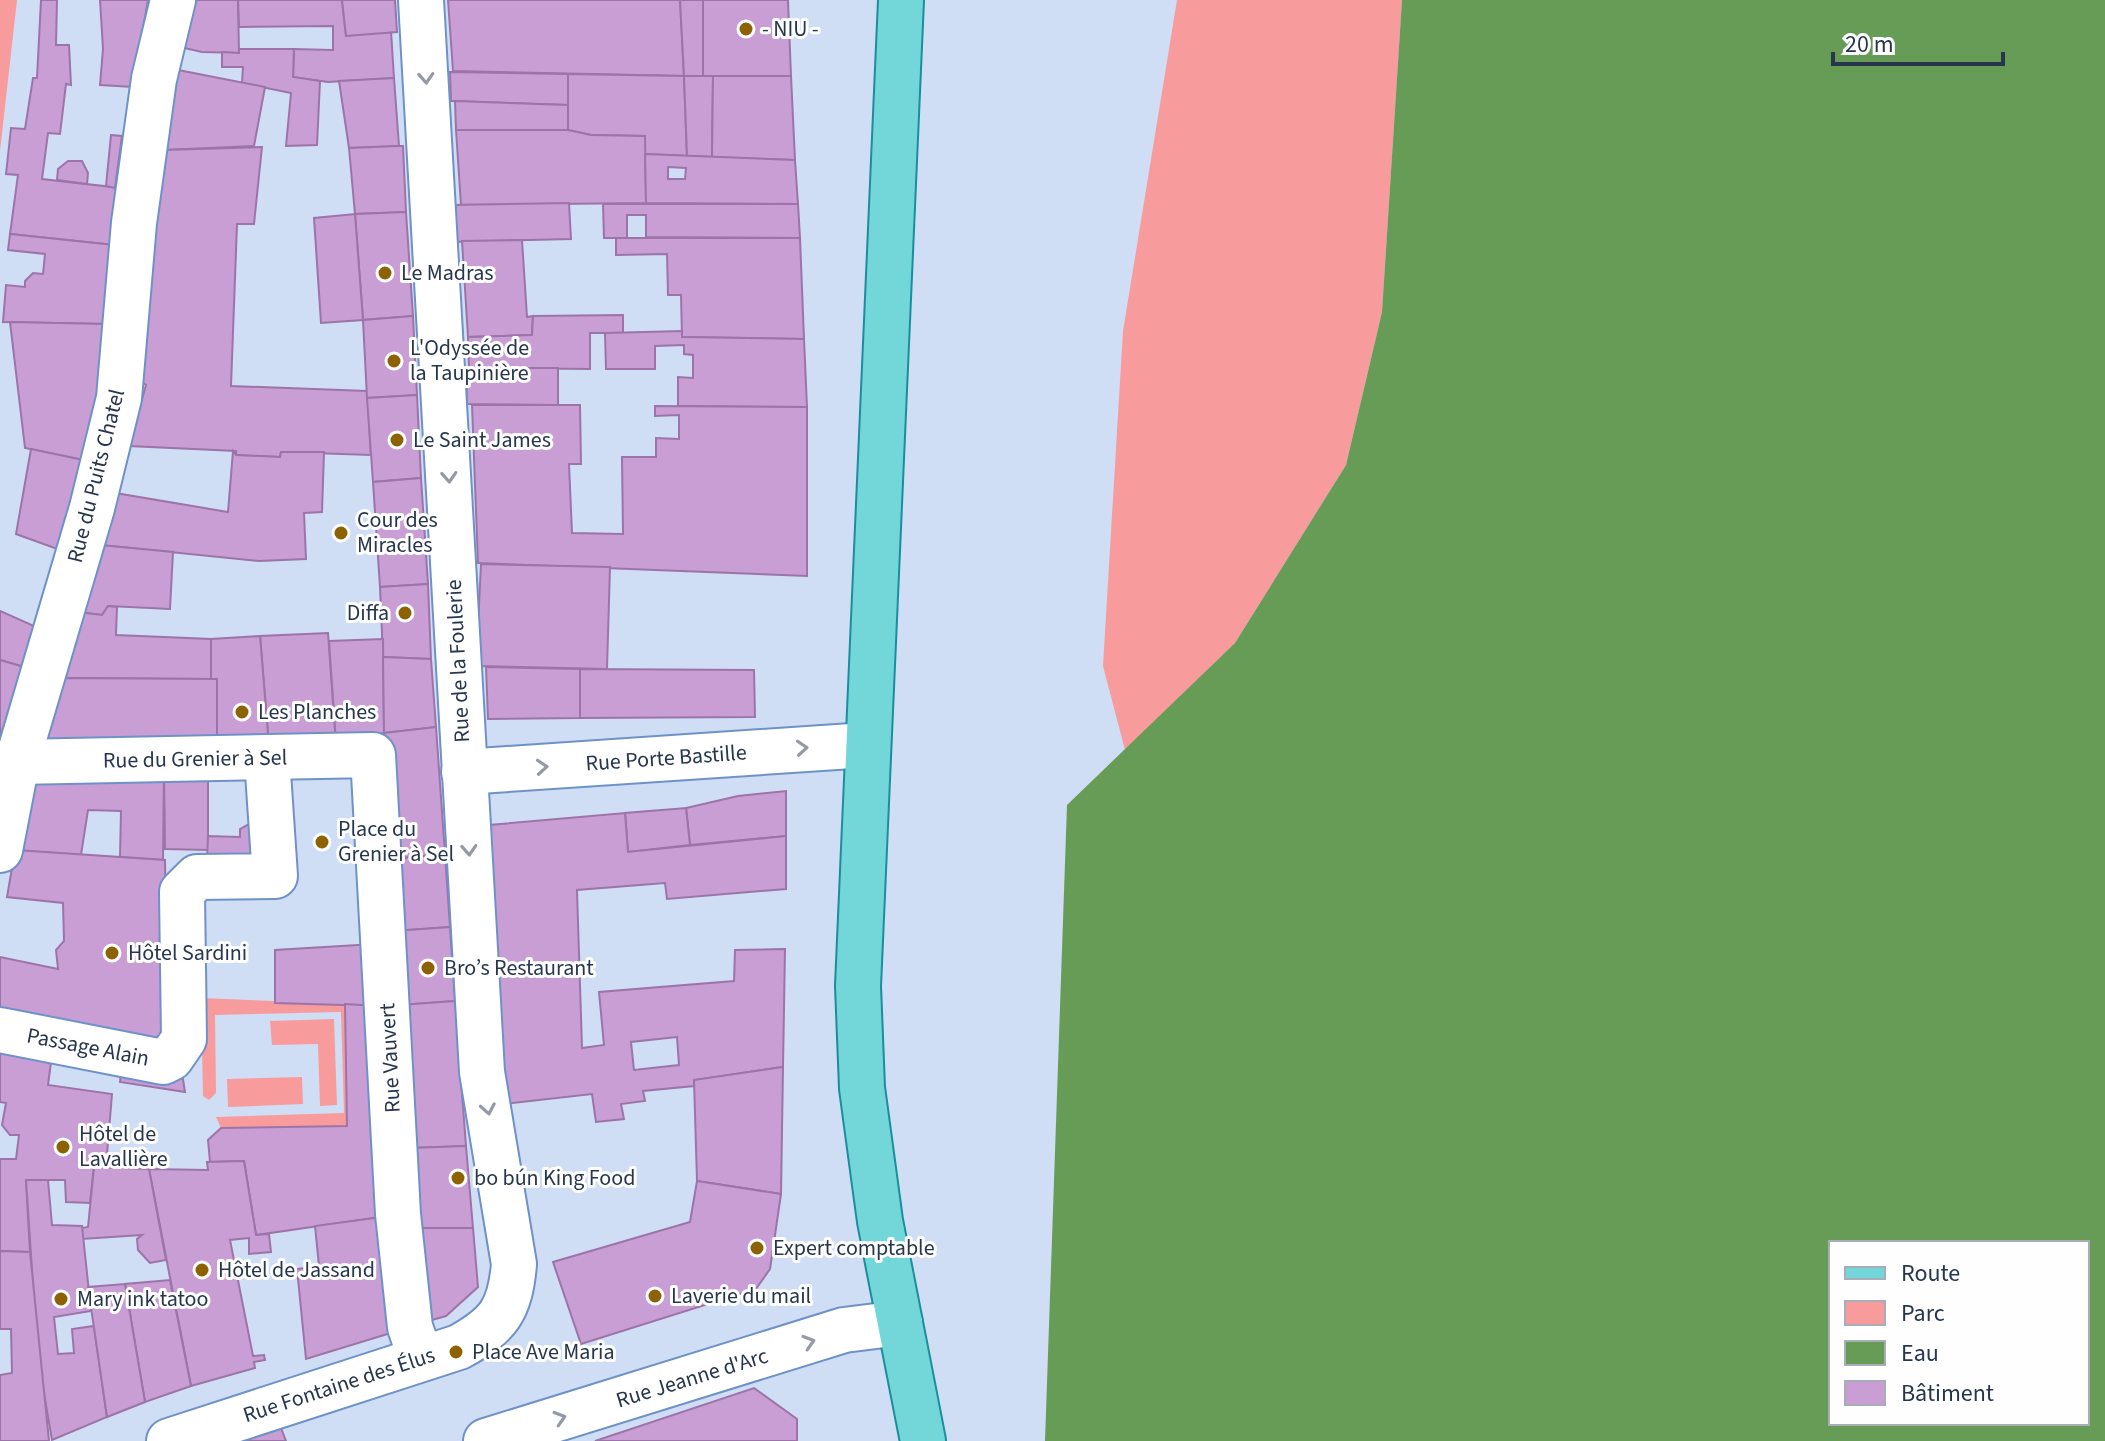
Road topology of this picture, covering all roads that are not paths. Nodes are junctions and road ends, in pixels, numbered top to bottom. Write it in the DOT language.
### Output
graph roads {
  1 [pos="173,0"];
  2 [pos="421,0"];
  3 [pos="901,0"];
  4 [pos="867,745"];
  5 [pos="373,755"];
  6 [pos="267,758"];
  7 [pos="17,762"];
  8 [pos="464,772"];
  9 [pos="0,850"];
  10 [pos="0,1030"];
  11 [pos="501,1316"];
  12 [pos="900,1323"];
  13 [pos="421,1359"];
  14 [pos="169,1441"];
  15 [pos="486,1441"];
  16 [pos="923,1441"];
  1 -- 7 [label="street, Rue du Puits Chatel"];
  2 -- 8 [label="street, Rue de la Foulerie, one-way"];
  3 -- 4 [label="main road"];
  8 -- 4 [label="street, Rue Porte Bastille, one-way"];
  4 -- 12 [label="main road"];
  5 -- 6 [label="street, Rue du Grenier à Sel"];
  5 -- 13 [label="street, Rue Vauvert"];
  6 -- 7 [label="street, Rue du Grenier à Sel"];
  6 -- 10 [label="street, Passage Alain"];
  7 -- 9 [label="street, Rue du Puits Chatel"];
  8 -- 11 [label="street, Rue de la Foulerie, one-way"];
  11 -- 13 [label="street, Rue Fontaine des Élus"];
  15 -- 12 [label="street, Rue Jeanne d'Arc, one-way"];
  12 -- 16 [label="main road"];
  13 -- 14 [label="street, Rue Fontaine des Élus"];
}
